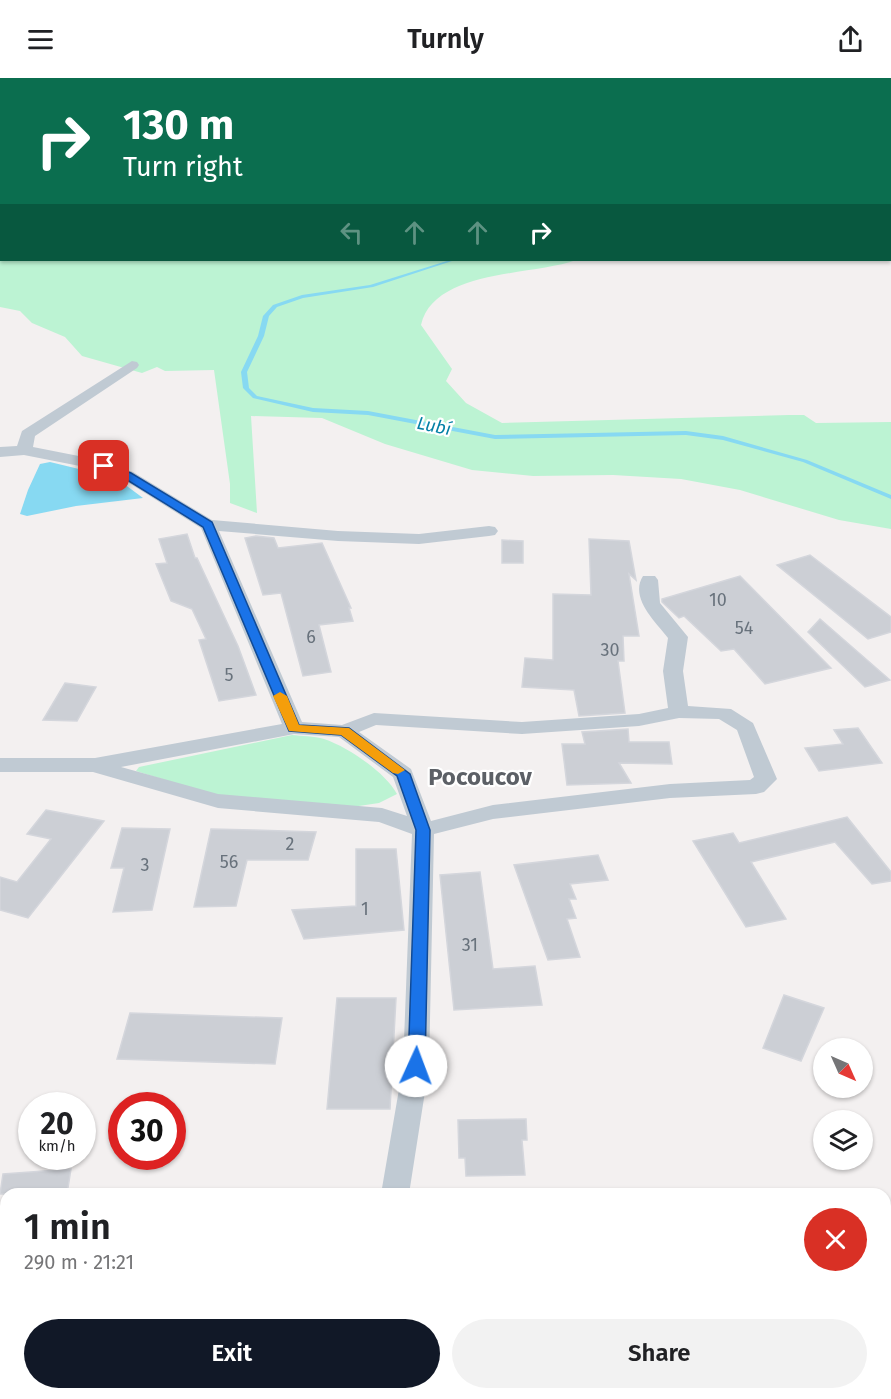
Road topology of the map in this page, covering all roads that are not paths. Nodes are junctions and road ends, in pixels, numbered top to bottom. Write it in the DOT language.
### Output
graph roads {
  1 [pos="132,365"];
  2 [pos="24,450"];
  3 [pos="0,452"];
  4 [pos="208,525"];
  5 [pos="489,531"];
  6 [pos="649,580"];
  7 [pos="679,712"];
  8 [pos="294,728"];
  9 [pos="344,731"];
  10 [pos="0,765"];
  11 [pos="95,765"];
  12 [pos="423,830"];
  13 [pos="396,1188"];
  1 -- 2 [label="street"];
  2 -- 3 [label="street"];
  2 -- 4 [label="street"];
  4 -- 5 [label="street"];
  4 -- 8 [label="street"];
  6 -- 7 [label="street"];
  7 -- 9 [label="street"];
  7 -- 12 [label="street"];
  8 -- 9 [label="street"];
  8 -- 11 [label="street"];
  9 -- 12 [label="street"];
  10 -- 11 [label="street"];
  11 -- 12 [label="street"];
  12 -- 13 [label="street"];
}
